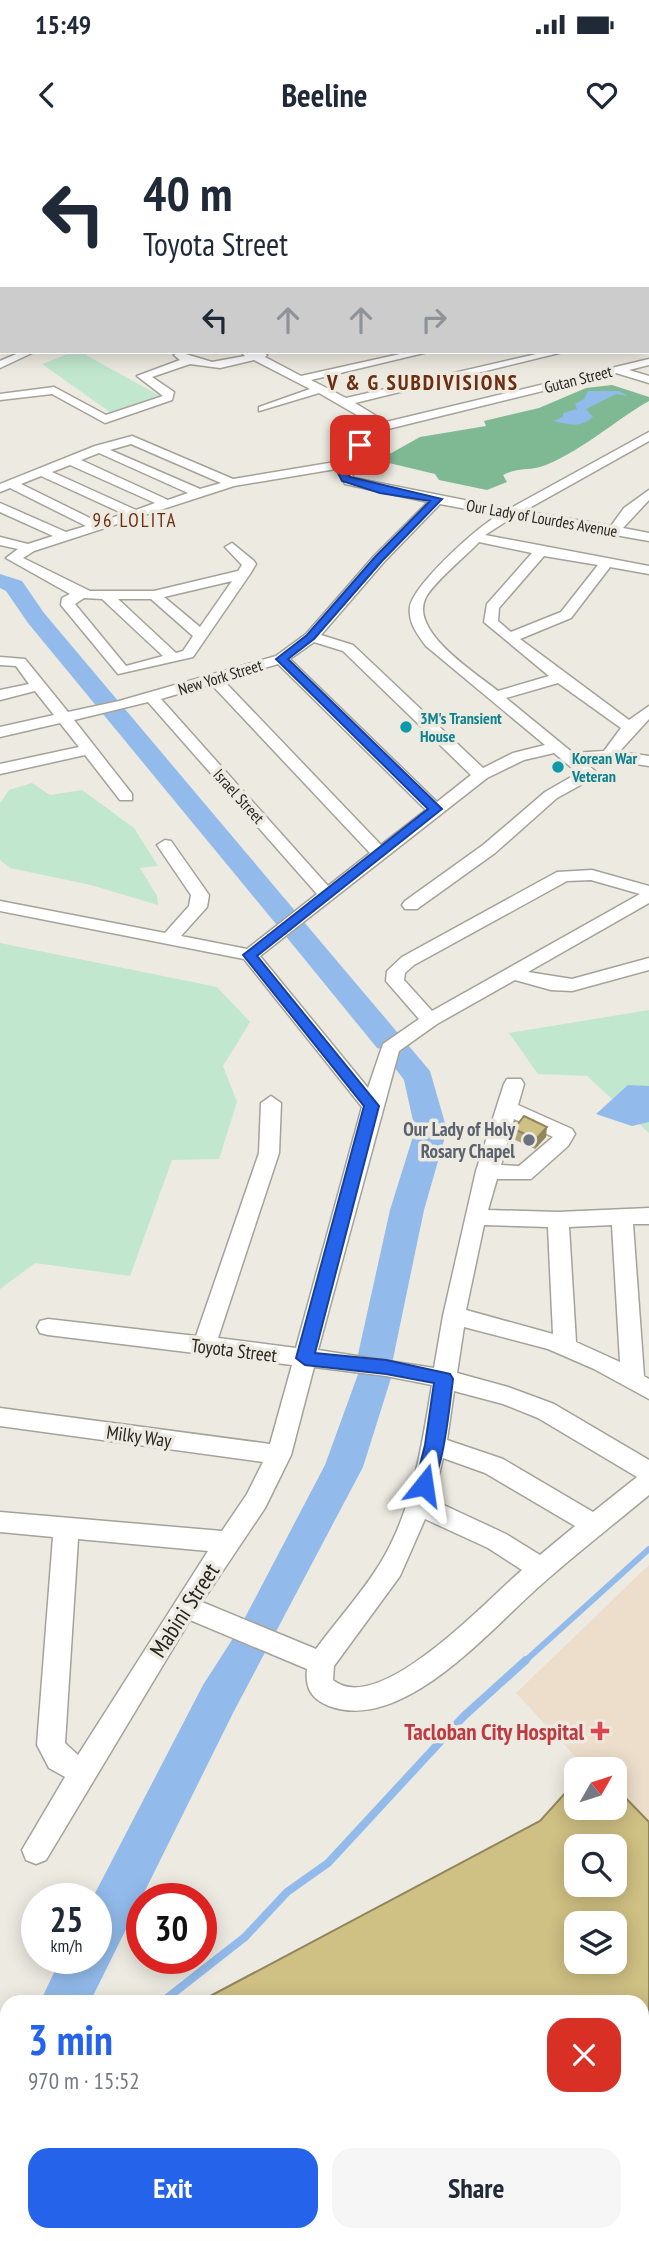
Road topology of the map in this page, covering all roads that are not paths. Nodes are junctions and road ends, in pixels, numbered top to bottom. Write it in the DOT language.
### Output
graph roads {
  1 [pos="25,354"];
  2 [pos="177,354"];
  3 [pos="251,354"];
  4 [pos="414,354"];
  5 [pos="549,354"];
  6 [pos="190,360"];
  7 [pos="649,362"];
  8 [pos="0,365"];
  9 [pos="617,370"];
  10 [pos="301,379"];
  11 [pos="649,380"];
  12 [pos="321,389"];
  13 [pos="0,397"];
  14 [pos="345,402"];
  15 [pos="263,409"];
  16 [pos="384,426"];
  17 [pos="649,436"];
  18 [pos="99,449"];
  19 [pos="70,460"];
  20 [pos="339,465"];
  21 [pos="40,471"];
  22 [pos="232,483"];
  23 [pos="5,486"];
  24 [pos="198,494"];
  25 [pos="649,494"];
  26 [pos="437,499"];
  27 [pos="167,504"];
  28 [pos="0,506"];
  29 [pos="510,512"];
  30 [pos="135,514"];
  31 [pos="97,526"];
  32 [pos="614,531"];
  33 [pos="0,534"];
  34 [pos="64,536"];
  35 [pos="475,537"];
  36 [pos="649,537"];
  37 [pos="0,541"];
  38 [pos="23,545"];
  39 [pos="232,547"];
  40 [pos="537,555"];
  41 [pos="607,562"];
  42 [pos="649,570"];
  43 [pos="243,574"];
  44 [pos="80,594"];
  45 [pos="154,595"];
  46 [pos="107,596"];
  47 [pos="202,636"];
  48 [pos="311,637"];
  49 [pos="509,638"];
  50 [pos="173,658"];
  51 [pos="282,659"];
  52 [pos="6,660"];
  53 [pos="559,678"];
  54 [pos="214,679"];
  55 [pos="39,687"];
  56 [pos="0,695"];
  57 [pos="496,696"];
  58 [pos="151,697"];
  59 [pos="649,711"];
  60 [pos="64,718"];
  61 [pos="630,727"];
  62 [pos="0,732"];
  63 [pos="555,748"];
  64 [pos="88,750"];
  65 [pos="609,755"];
  66 [pos="570,758"];
  67 [pos="649,761"];
  68 [pos="0,769"];
  69 [pos="481,775"];
  70 [pos="125,797"];
  71 [pos="435,809"];
  72 [pos="165,845"];
  73 [pos="379,853"];
  74 [pos="649,894"];
  75 [pos="327,895"];
  76 [pos="411,905"];
  77 [pos="0,906"];
  78 [pos="171,937"];
  79 [pos="250,955"];
  80 [pos="649,964"];
  81 [pos="514,974"];
  82 [pos="430,1020"];
  83 [pos="381,1071"];
  84 [pos="345,1073"];
  85 [pos="514,1084"];
  86 [pos="271,1103"];
  87 [pos="372,1106"];
  88 [pos="508,1108"];
  89 [pos="486,1171"];
  90 [pos="649,1216"];
  91 [pos="475,1217"];
  92 [pos="622,1217"];
  93 [pos="558,1220"];
  94 [pos="454,1316"];
  95 [pos="48,1326"];
  96 [pos="565,1344"];
  97 [pos="204,1346"];
  98 [pos="305,1358"];
  99 [pos="444,1379"];
  100 [pos="641,1385"];
  101 [pos="0,1417"];
  102 [pos="434,1445"];
  103 [pos="279,1455"];
  104 [pos="649,1472"];
  105 [pos="649,1481"];
  106 [pos="419,1505"];
  107 [pos="0,1522"];
  108 [pos="595,1525"];
  109 [pos="66,1530"];
  110 [pos="229,1542"];
  111 [pos="541,1569"];
  112 [pos="185,1606"];
  113 [pos="321,1662"];
  114 [pos="83,1773"];
  115 [pos="36,1850"];
  1 -- 8 [label="street"];
  2 -- 6 [label="street"];
  3 -- 6 [label="street"];
  3 -- 10 [label="street"];
  4 -- 10 [label="street"];
  5 -- 14 [label="street"];
  6 -- 13 [label="street"];
  7 -- 9 [label="street, Gutan Street"];
  9 -- 11 [label="street"];
  9 -- 16 [label="street, Gutan Street"];
  10 -- 12 [label="street"];
  12 -- 14 [label="street"];
  12 -- 15 [label="street"];
  14 -- 16 [label="street"];
  16 -- 20 [label="street"];
  17 -- 29 [label="street"];
  18 -- 19 [label="street"];
  18 -- 22 [label="street"];
  18 -- 24 [label="street"];
  19 -- 21 [label="street"];
  19 -- 27 [label="street"];
  20 -- 22 [label="street"];
  20 -- 26 [label="street, Our Lady of Lourdes Avenue"];
  21 -- 23 [label="street"];
  21 -- 30 [label="street"];
  22 -- 24 [label="street"];
  23 -- 31 [label="street"];
  24 -- 27 [label="street"];
  25 -- 32 [label="street"];
  26 -- 29 [label="street, Our Lady of Lourdes Avenue"];
  26 -- 48 [label="street, New York Street"];
  27 -- 30 [label="street"];
  28 -- 34 [label="street"];
  29 -- 32 [label="street, Our Lady of Lourdes Avenue"];
  29 -- 35 [label="street"];
  30 -- 31 [label="street"];
  31 -- 34 [label="street"];
  32 -- 36 [label="street, Our Lady of Lourdes Avenue"];
  33 -- 38 [label="street"];
  34 -- 38 [label="street"];
  35 -- 40 [label="street"];
  35 -- 57 [label="street"];
  37 -- 38 [label="street"];
  38 -- 44 [label="street"];
  39 -- 43 [label="street"];
  40 -- 41 [label="street"];
  40 -- 49 [label="street"];
  41 -- 42 [label="street"];
  41 -- 49 [label="street"];
  43 -- 45 [label="street"];
  43 -- 47 [label="street"];
  44 -- 46 [label="street"];
  44 -- 50 [label="street"];
  45 -- 46 [label="street"];
  45 -- 47 [label="street"];
  46 -- 50 [label="street"];
  47 -- 50 [label="street"];
  48 -- 51 [label="street, New York Street"];
  48 -- 69 [label="street"];
  49 -- 53 [label="street"];
  51 -- 54 [label="street, New York Street"];
  51 -- 71 [label="street"];
  52 -- 55 [label="street"];
  53 -- 57 [label="street"];
  53 -- 61 [label="street"];
  54 -- 58 [label="street, New York Street"];
  54 -- 73 [label="street"];
  55 -- 56 [label="street"];
  55 -- 60 [label="street"];
  57 -- 63 [label="street"];
  58 -- 60 [label="street, New York Street"];
  58 -- 75 [label="street, Israel Street"];
  59 -- 61 [label="street"];
  60 -- 62 [label="street, New York Street"];
  60 -- 64 [label="street"];
  61 -- 65 [label="street"];
  63 -- 66 [label="street"];
  63 -- 69 [label="street"];
  64 -- 68 [label="street"];
  64 -- 70 [label="street"];
  65 -- 66 [label="street"];
  65 -- 67 [label="street"];
  66 -- 76 [label="street"];
  69 -- 71 [label="street"];
  71 -- 73 [label="street"];
  72 -- 78 [label="street"];
  73 -- 75 [label="street"];
  74 -- 81 [label="street, Mabini Street"];
  74 -- 82 [label="street"];
  75 -- 79 [label="street"];
  77 -- 78 [label="street"];
  78 -- 79 [label="street"];
  79 -- 84 [label="street"];
  80 -- 81 [label="street"];
  81 -- 82 [label="street, Mabini Street"];
  82 -- 83 [label="street, Mabini Street"];
  83 -- 84 [label="street"];
  83 -- 87 [label="street, Mabini Street"];
  84 -- 87 [label="street"];
  85 -- 88 [label="street"];
  86 -- 97 [label="street"];
  87 -- 98 [label="street, Mabini Street"];
  88 -- 89 [label="street"];
  88 -- 89 [label="street"];
  89 -- 91 [label="street"];
  90 -- 92 [label="street"];
  91 -- 93 [label="street"];
  91 -- 94 [label="street"];
  92 -- 93 [label="street"];
  92 -- 100 [label="street"];
  93 -- 96 [label="street"];
  94 -- 96 [label="street"];
  94 -- 99 [label="street"];
  95 -- 97 [label="street, Toyota Street"];
  96 -- 100 [label="street"];
  97 -- 98 [label="street, Toyota Street"];
  98 -- 99 [label="street, Toyota Street"];
  98 -- 103 [label="street, Mabini Street"];
  99 -- 102 [label="street"];
  99 -- 104 [label="street, Toyota Street"];
  101 -- 103 [label="street, Milky Way"];
  102 -- 106 [label="street"];
  102 -- 108 [label="street"];
  103 -- 110 [label="street, Mabini Street"];
  105 -- 108 [label="street"];
  106 -- 111 [label="street"];
  106 -- 113 [label="street"];
  107 -- 109 [label="street"];
  108 -- 111 [label="street"];
  109 -- 110 [label="street"];
  109 -- 114 [label="street"];
  110 -- 112 [label="street, Mabini Street"];
  111 -- 113 [label="street"];
  112 -- 113 [label="street"];
  112 -- 114 [label="street, Mabini Street"];
  114 -- 115 [label="street, Mabini Street"];
}
